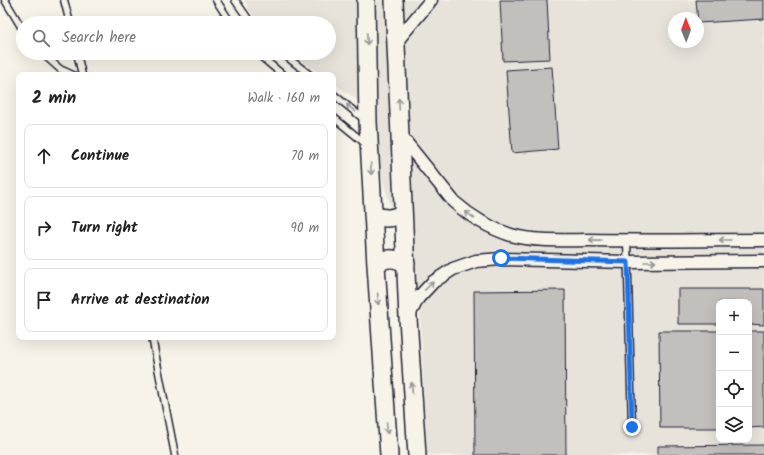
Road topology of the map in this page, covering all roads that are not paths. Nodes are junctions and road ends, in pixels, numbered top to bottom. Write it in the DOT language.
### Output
graph roads {
  1 [pos="5,0"];
  2 [pos="64,0"];
  3 [pos="216,0"];
  4 [pos="235,0"];
  5 [pos="366,0"];
  6 [pos="394,0"];
  7 [pos="431,0"];
  8 [pos="68,16"];
  9 [pos="226,16"];
  10 [pos="246,16"];
  11 [pos="16,18"];
  12 [pos="396,42"];
  13 [pos="50,60"];
  14 [pos="79,60"];
  15 [pos="265,60"];
  16 [pos="291,60"];
  17 [pos="66,72"];
  18 [pos="81,72"];
  19 [pos="279,72"];
  20 [pos="306,72"];
  21 [pos="336,96"];
  22 [pos="336,119"];
  23 [pos="368,122"];
  24 [pos="400,135"];
  25 [pos="370,147"];
  26 [pos="403,213"];
  27 [pos="373,214"];
  28 [pos="626,240"];
  29 [pos="764,240"];
  30 [pos="764,261"];
  31 [pos="628,262"];
  32 [pos="406,264"];
  33 [pos="376,265"];
  34 [pos="408,318"];
  35 [pos="153,340"];
  36 [pos="632,427"];
  37 [pos="175,455"];
  38 [pos="389,455"];
  39 [pos="417,455"];
  1 -- 11 [label="lane"];
  2 -- 8 [label="lane"];
  3 -- 9 [label="lane"];
  4 -- 10 [label="lane"];
  5 -- 23 [label="street, one-way"];
  6 -- 12 [label="street"];
  7 -- 12 [label="street"];
  24 -- 12 [label="street, one-way"];
  13 -- 17 [label="lane"];
  14 -- 18 [label="lane"];
  15 -- 19 [label="lane"];
  16 -- 20 [label="lane"];
  23 -- 21 [label="lane, one-way"];
  22 -- 25 [label="lane"];
  23 -- 25 [label="street"];
  24 -- 26 [label="street"];
  28 -- 24 [label="street, one-way"];
  25 -- 27 [label="street, one-way"];
  26 -- 27 [label="street"];
  26 -- 32 [label="street"];
  27 -- 33 [label="street"];
  29 -- 28 [label="street, one-way"];
  28 -- 31 [label="lane"];
  31 -- 30 [label="street, one-way"];
  34 -- 31 [label="street, one-way"];
  31 -- 36 [label="lane"];
  32 -- 33 [label="street"];
  32 -- 34 [label="street"];
  33 -- 38 [label="street, one-way"];
  39 -- 34 [label="street, one-way"];
  35 -- 37 [label="lane"];
}
